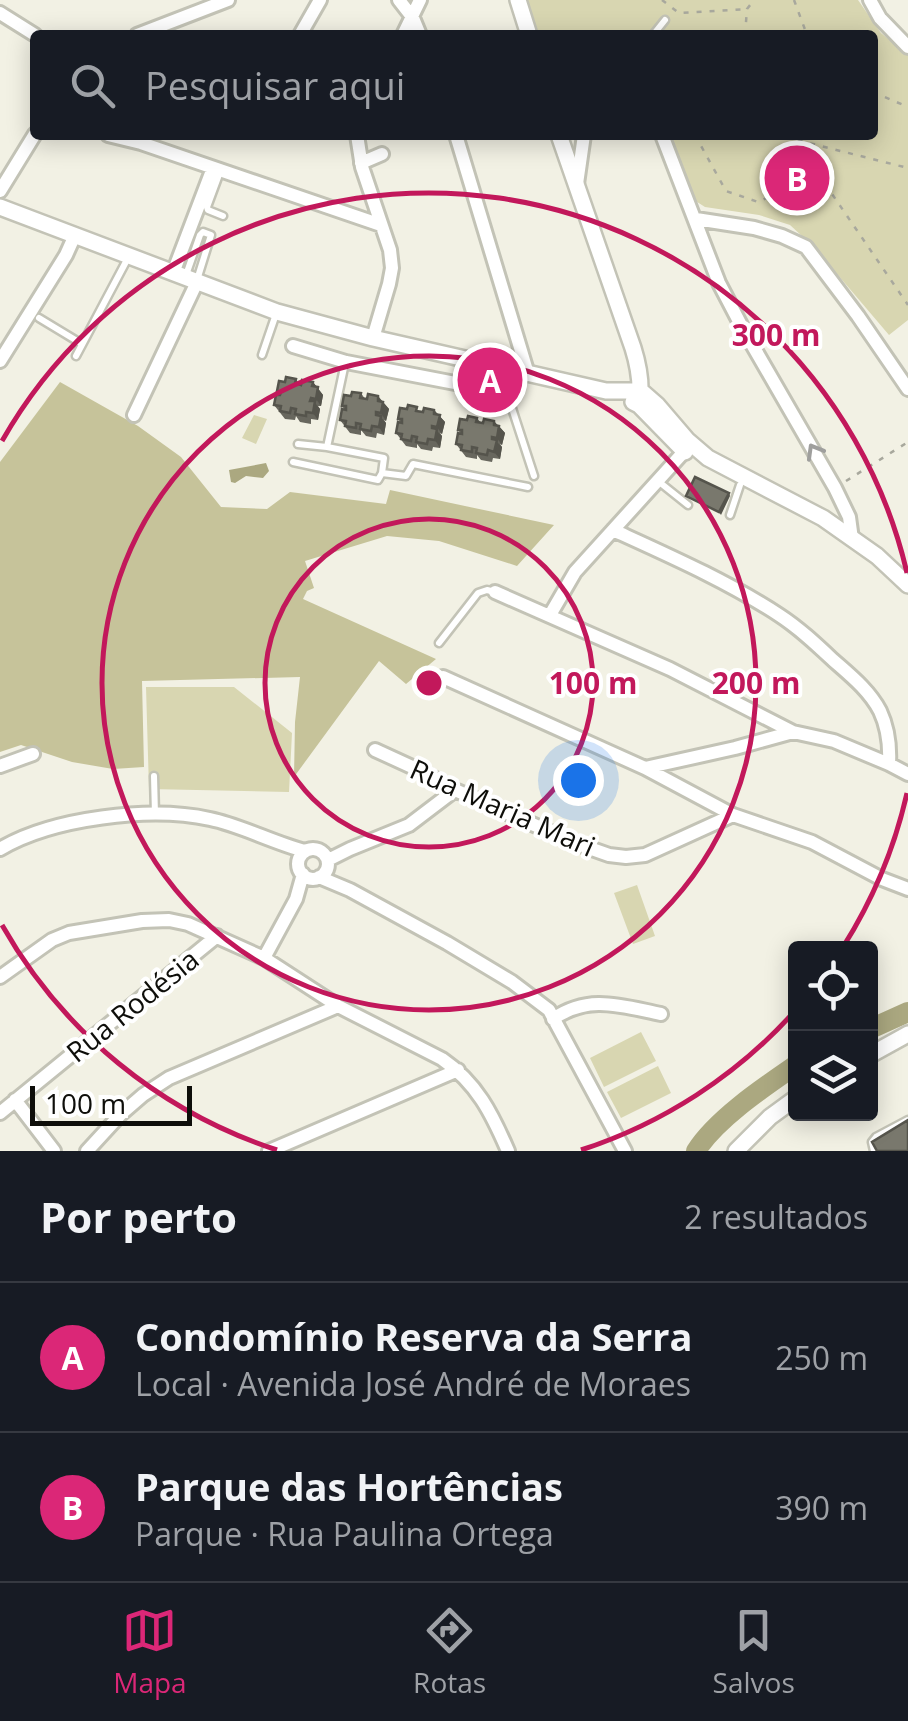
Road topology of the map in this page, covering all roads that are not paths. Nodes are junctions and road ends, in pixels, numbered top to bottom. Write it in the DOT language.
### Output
graph roads {
  1 [pos="228,0"];
  2 [pos="320,0"];
  3 [pos="399,0"];
  4 [pos="420,0"];
  5 [pos="518,0"];
  6 [pos="870,0"];
  7 [pos="210,3"];
  8 [pos="0,13"];
  9 [pos="413,18"];
  10 [pos="666,20"];
  11 [pos="148,30"];
  12 [pos="303,30"];
  13 [pos="406,30"];
  14 [pos="418,30"];
  15 [pos="527,30"];
  16 [pos="657,30"];
  17 [pos="30,32"];
  18 [pos="908,47"];
  19 [pos="31,140"];
  20 [pos="129,140"];
  21 [pos="148,140"];
  22 [pos="358,140"];
  23 [pos="458,140"];
  24 [pos="561,140"];
  25 [pos="583,140"];
  26 [pos="664,140"];
  27 [pos="141,143"];
  28 [pos="382,154"];
  29 [pos="361,162"];
  30 [pos="217,169"];
  31 [pos="576,186"];
  32 [pos="0,191"];
  33 [pos="0,207"];
  34 [pos="223,216"];
  35 [pos="696,220"];
  36 [pos="381,225"];
  37 [pos="75,236"];
  38 [pos="129,256"];
  39 [pos="185,277"];
  40 [pos="277,312"];
  41 [pos="39,318"];
  42 [pos="373,338"];
  43 [pos="82,344"];
  44 [pos="293,346"];
  45 [pos="262,355"];
  46 [pos="76,356"];
  47 [pos="0,361"];
  48 [pos="346,362"];
  49 [pos="511,370"];
  50 [pos="528,374"];
  51 [pos="908,390"];
  52 [pos="507,393"];
  53 [pos="640,398"];
  54 [pos="134,415"];
  55 [pos="298,444"];
  56 [pos="328,448"];
  57 [pos="688,448"];
  58 [pos="292,462"];
  59 [pos="382,473"];
  60 [pos="534,476"];
  61 [pos="658,481"];
  62 [pos="740,485"];
  63 [pos="528,487"];
  64 [pos="688,505"];
  65 [pos="730,515"];
  66 [pos="614,530"];
  67 [pos="846,535"];
  68 [pos="908,585"];
  69 [pos="495,592"];
  70 [pos="550,616"];
  71 [pos="438,643"];
  72 [pos="443,677"];
  73 [pos="793,732"];
  74 [pos="375,750"];
  75 [pos="32,754"];
  76 [pos="889,764"];
  77 [pos="0,766"];
  78 [pos="645,768"];
  79 [pos="908,774"];
  80 [pos="154,776"];
  81 [pos="455,790"];
  82 [pos="155,815"];
  83 [pos="733,815"];
  84 [pos="0,849"];
  85 [pos="315,866"];
  86 [pos="908,889"];
  87 [pos="217,936"];
  88 [pos="264,958"];
  89 [pos="0,977"];
  90 [pos="338,1006"];
  91 [pos="661,1014"];
  92 [pos="553,1018"];
  93 [pos="908,1034"];
  94 [pos="878,1050"];
  95 [pos="458,1070"];
  96 [pos="15,1100"];
  97 [pos="788,1104"];
  98 [pos="0,1113"];
  99 [pos="908,1120"];
  100 [pos="54,1151"];
  101 [pos="88,1151"];
  102 [pos="269,1151"];
  103 [pos="508,1151"];
  104 [pos="625,1151"];
  105 [pos="736,1151"];
  106 [pos="874,1151"];
  1 -- 7 [label="street"];
  2 -- 12 [label="street"];
  3 -- 9 [label="street"];
  4 -- 9 [label="street"];
  5 -- 15 [label="street"];
  6 -- 18 [label="street"];
  7 -- 11 [label="street"];
  8 -- 17 [label="street"];
  9 -- 13 [label="street"];
  9 -- 14 [label="street"];
  10 -- 16 [label="lane"];
  19 -- 32 [label="street"];
  20 -- 27 [label="street"];
  21 -- 27 [label="street"];
  22 -- 29 [label="street"];
  23 -- 50 [label="street"];
  24 -- 31 [label="street"];
  25 -- 31 [label="street"];
  26 -- 35 [label="street"];
  27 -- 30 [label="street"];
  28 -- 29 [label="street"];
  29 -- 36 [label="street"];
  30 -- 34 [label="lane"];
  30 -- 36 [label="street"];
  30 -- 39 [label="street"];
  31 -- 53 [label="street"];
  33 -- 37 [label="street"];
  35 -- 51 [label="street"];
  67 -- 35 [label="street, one-way"];
  36 -- 42 [label="street"];
  37 -- 38 [label="street"];
  37 -- 47 [label="street"];
  38 -- 39 [label="street"];
  38 -- 43 [label="lane"];
  39 -- 39 [label="lane"];
  39 -- 40 [label="street"];
  39 -- 54 [label="street"];
  40 -- 42 [label="street"];
  40 -- 45 [label="lane"];
  41 -- 43 [label="lane"];
  42 -- 49 [label="street"];
  43 -- 46 [label="lane"];
  44 -- 48 [label="street"];
  48 -- 52 [label="street"];
  48 -- 56 [label="lane"];
  49 -- 50 [label="street"];
  49 -- 52 [label="street"];
  50 -- 53 [label="street"];
  52 -- 60 [label="lane"];
  53 -- 57 [label="street"];
  55 -- 56 [label="lane"];
  56 -- 59 [label="lane"];
  57 -- 61 [label="street"];
  57 -- 62 [label="street"];
  57 -- 67 [label="street"];
  58 -- 59 [label="lane"];
  59 -- 63 [label="lane"];
  61 -- 64 [label="lane"];
  61 -- 66 [label="street"];
  62 -- 65 [label="lane"];
  62 -- 67 [label="street"];
  66 -- 70 [label="street"];
  66 -- 76 [label="street"];
  67 -- 68 [label="street"];
  69 -- 70 [label="street"];
  69 -- 71 [label="lane"];
  70 -- 73 [label="street"];
  72 -- 78 [label="street"];
  73 -- 76 [label="street"];
  73 -- 78 [label="street"];
  74 -- 81 [label="street, Rua Maria Mari"];
  75 -- 77 [label="street"];
  76 -- 79 [label="street"];
  78 -- 83 [label="street"];
  80 -- 82 [label="lane"];
  81 -- 83 [label="street, Rua Maria Mari"];
  81 -- 85 [label="street"];
  82 -- 84 [label="street"];
  82 -- 85 [label="street"];
  83 -- 86 [label="street"];
  85 -- 88 [label="street"];
  85 -- 92 [label="street"];
  87 -- 88 [label="street"];
  87 -- 89 [label="street"];
  87 -- 96 [label="street, Rua Rodésia"];
  88 -- 90 [label="street"];
  90 -- 95 [label="street"];
  90 -- 101 [label="street"];
  91 -- 92 [label="street"];
  92 -- 104 [label="street"];
  93 -- 94 [label="street"];
  95 -- 102 [label="street"];
  95 -- 103 [label="street"];
  96 -- 98 [label="street, Rua Rodésia"];
  96 -- 100 [label="street"];
  97 -- 105 [label="street"];
  99 -- 106 [label="lane"];
}
